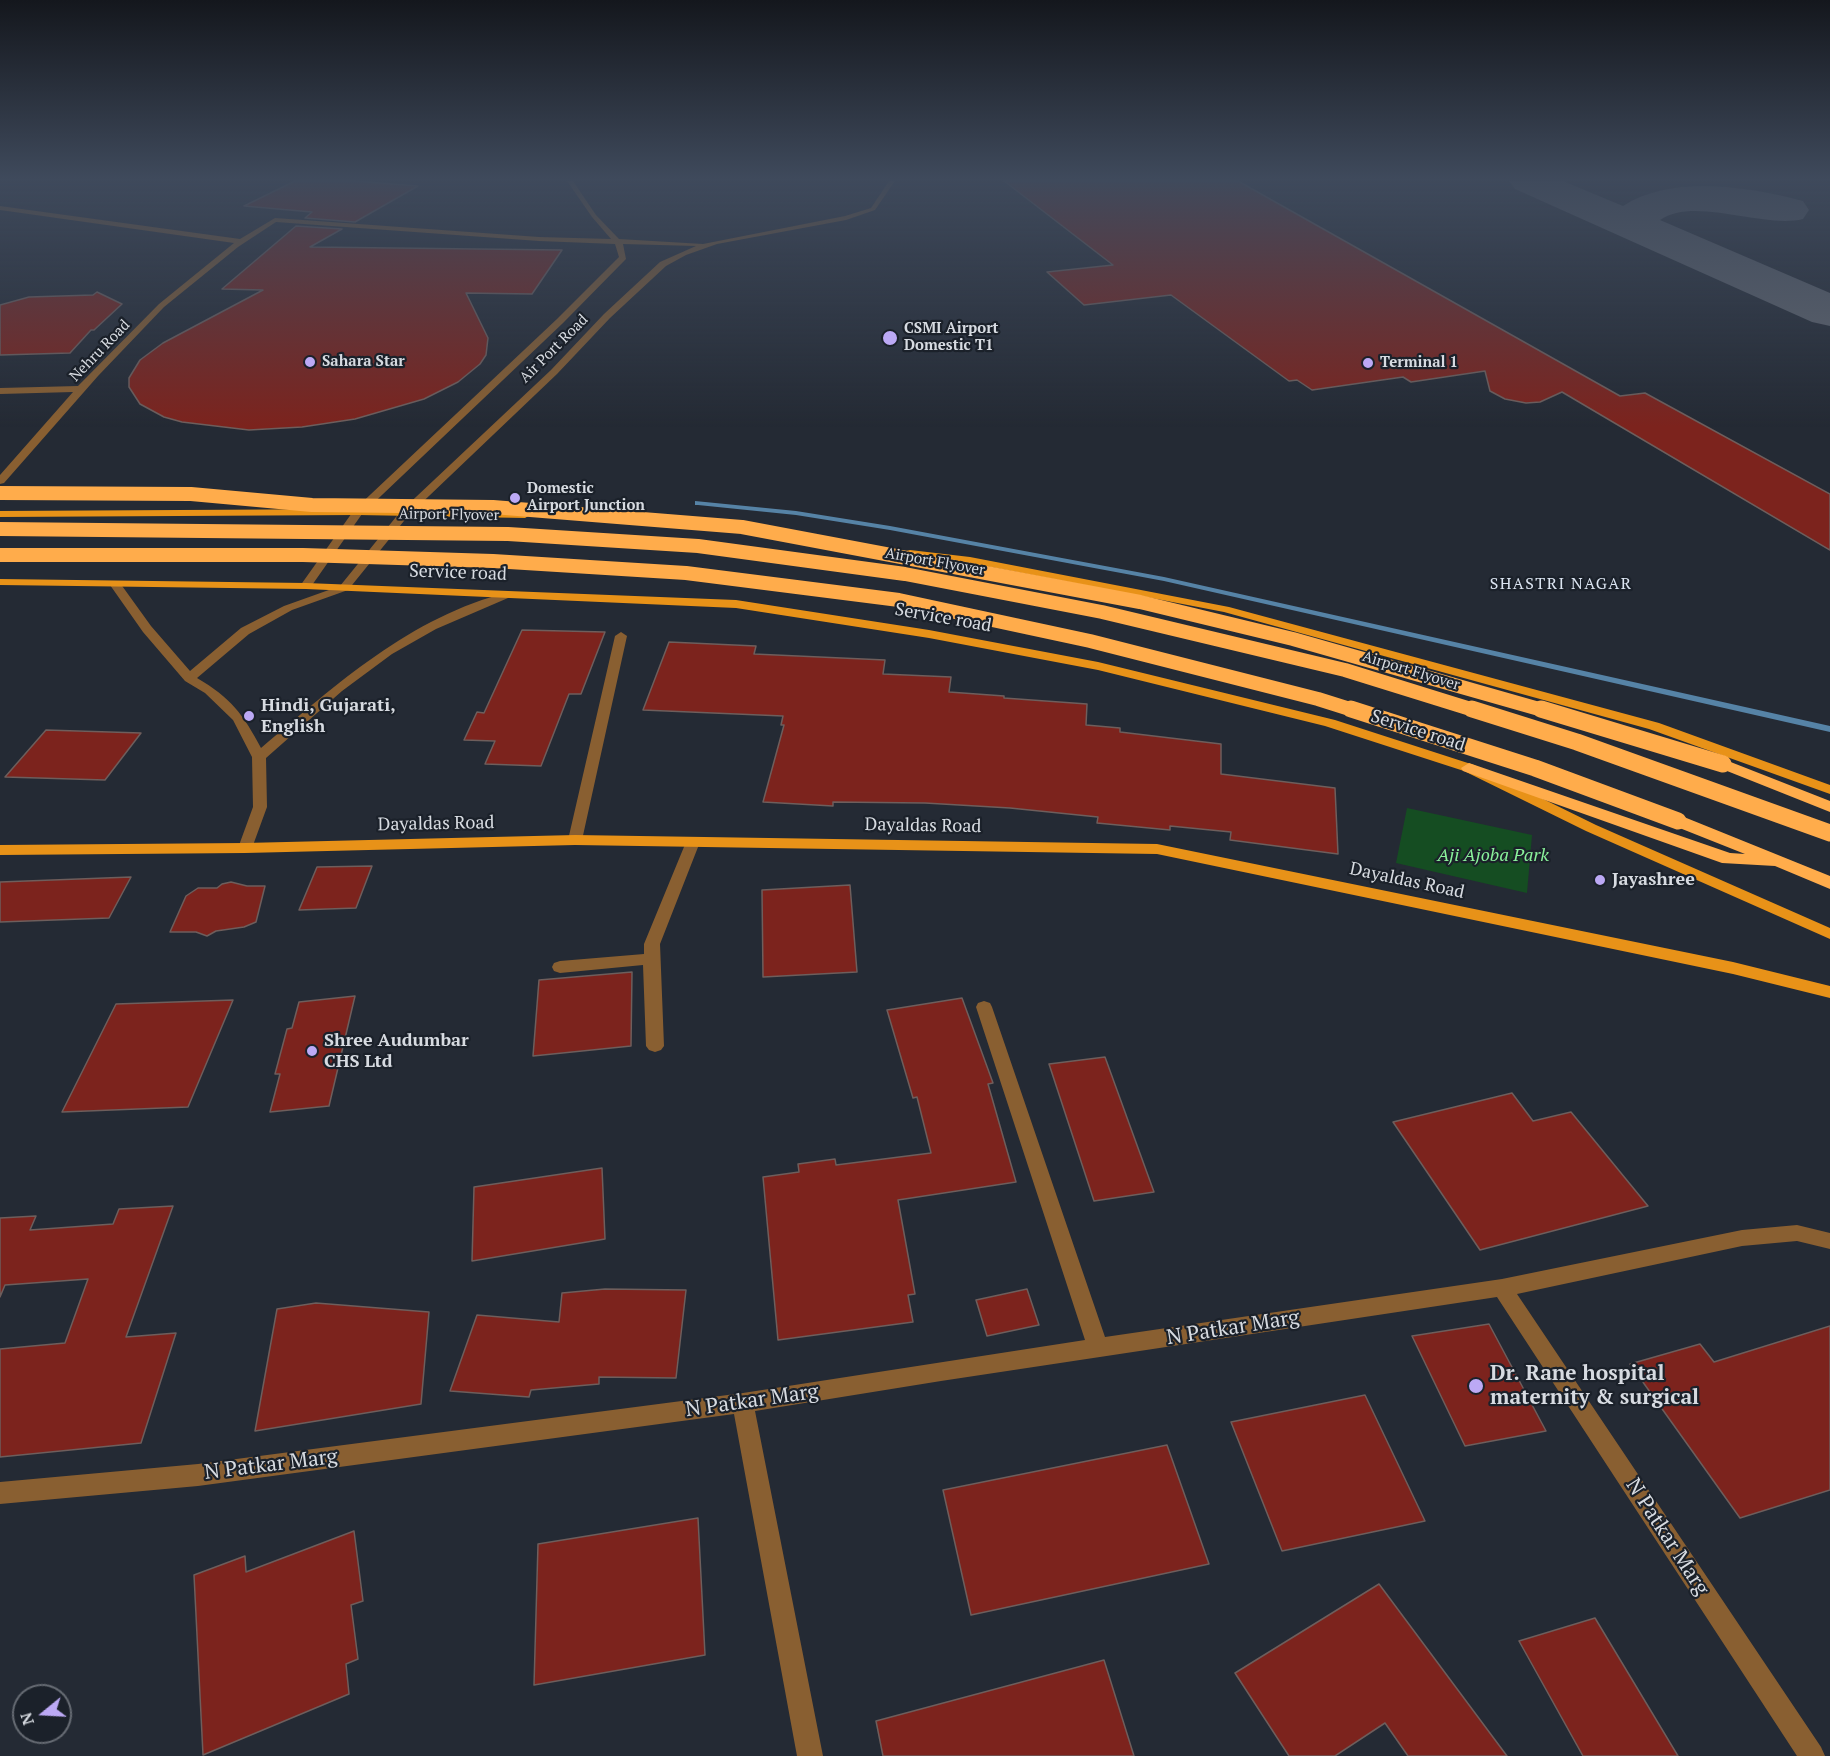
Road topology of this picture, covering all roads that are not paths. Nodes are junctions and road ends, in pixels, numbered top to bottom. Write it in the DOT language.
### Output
graph roads {
  1 [pos="211,263"];
  2 [pos="617,263"];
  3 [pos="665,263"];
  4 [pos="81,389"];
  5 [pos="0,391"];
  6 [pos="0,481"];
  7 [pos="0,493"];
  8 [pos="358,512"];
  9 [pos="0,514"];
  10 [pos="404,514"];
  11 [pos="0,530"];
  12 [pos="0,555"];
  13 [pos="0,582"];
  14 [pos="116,585"];
  15 [pos="306,586"];
  16 [pos="344,588"];
  17 [pos="509,595"];
  18 [pos="621,636"];
  19 [pos="189,678"];
  20 [pos="259,757"];
  21 [pos="1469,768"];
  22 [pos="1830,790"];
  23 [pos="1830,807"];
  24 [pos="1830,833"];
  25 [pos="574,840"];
  26 [pos="693,842"];
  27 [pos="245,848"];
  28 [pos="0,850"];
  29 [pos="1778,860"];
  30 [pos="1830,883"];
  31 [pos="1830,934"];
  32 [pos="652,959"];
  33 [pos="560,967"];
  34 [pos="1830,992"];
  35 [pos="984,1007"];
  36 [pos="655,1046"];
  37 [pos="1830,1241"];
  38 [pos="1502,1288"];
  39 [pos="1098,1348"];
  40 [pos="743,1403"];
  41 [pos="0,1493"];
  42 [pos="810,1756"];
  43 [pos="1812,1756"];
  1 -- 4 [label="street, Nehru Road"];
  2 -- 8 [label="street, Air Port Road"];
  3 -- 10 [label="street, Air Port Road"];
  4 -- 5 [label="street"];
  4 -- 6 [label="street, Nehru Road"];
  7 -- 23 [label="highway, bridge"];
  8 -- 9 [label="main road"];
  8 -- 10 [label="main road"];
  8 -- 15 [label="street, Air Port Road"];
  10 -- 16 [label="street, Air Port Road"];
  10 -- 22 [label="main road"];
  11 -- 24 [label="highway, Airport Flyover, bridge"];
  12 -- 29 [label="highway, bridge"];
  13 -- 14 [label="main road, Service road"];
  14 -- 15 [label="main road, Service road"];
  14 -- 19 [label="street"];
  15 -- 16 [label="main road, Service road"];
  16 -- 17 [label="main road, Service road"];
  16 -- 19 [label="street"];
  17 -- 20 [label="street"];
  17 -- 21 [label="main road, Service road"];
  18 -- 25 [label="street"];
  19 -- 20 [label="street"];
  20 -- 27 [label="street"];
  21 -- 29 [label="highway"];
  21 -- 31 [label="main road, Service road"];
  25 -- 26 [label="main road, Dayaldas Road"];
  25 -- 27 [label="main road, Dayaldas Road"];
  26 -- 32 [label="street"];
  26 -- 34 [label="main road, Dayaldas Road"];
  27 -- 28 [label="main road, Dayaldas Road"];
  29 -- 30 [label="highway"];
  32 -- 33 [label="street"];
  32 -- 36 [label="street"];
  35 -- 39 [label="street"];
  37 -- 38 [label="street, N Patkar Marg"];
  38 -- 39 [label="street, N Patkar Marg"];
  38 -- 43 [label="street, N Patkar Marg"];
  39 -- 40 [label="street, N Patkar Marg"];
  40 -- 41 [label="street, N Patkar Marg"];
  40 -- 42 [label="street"];
}
